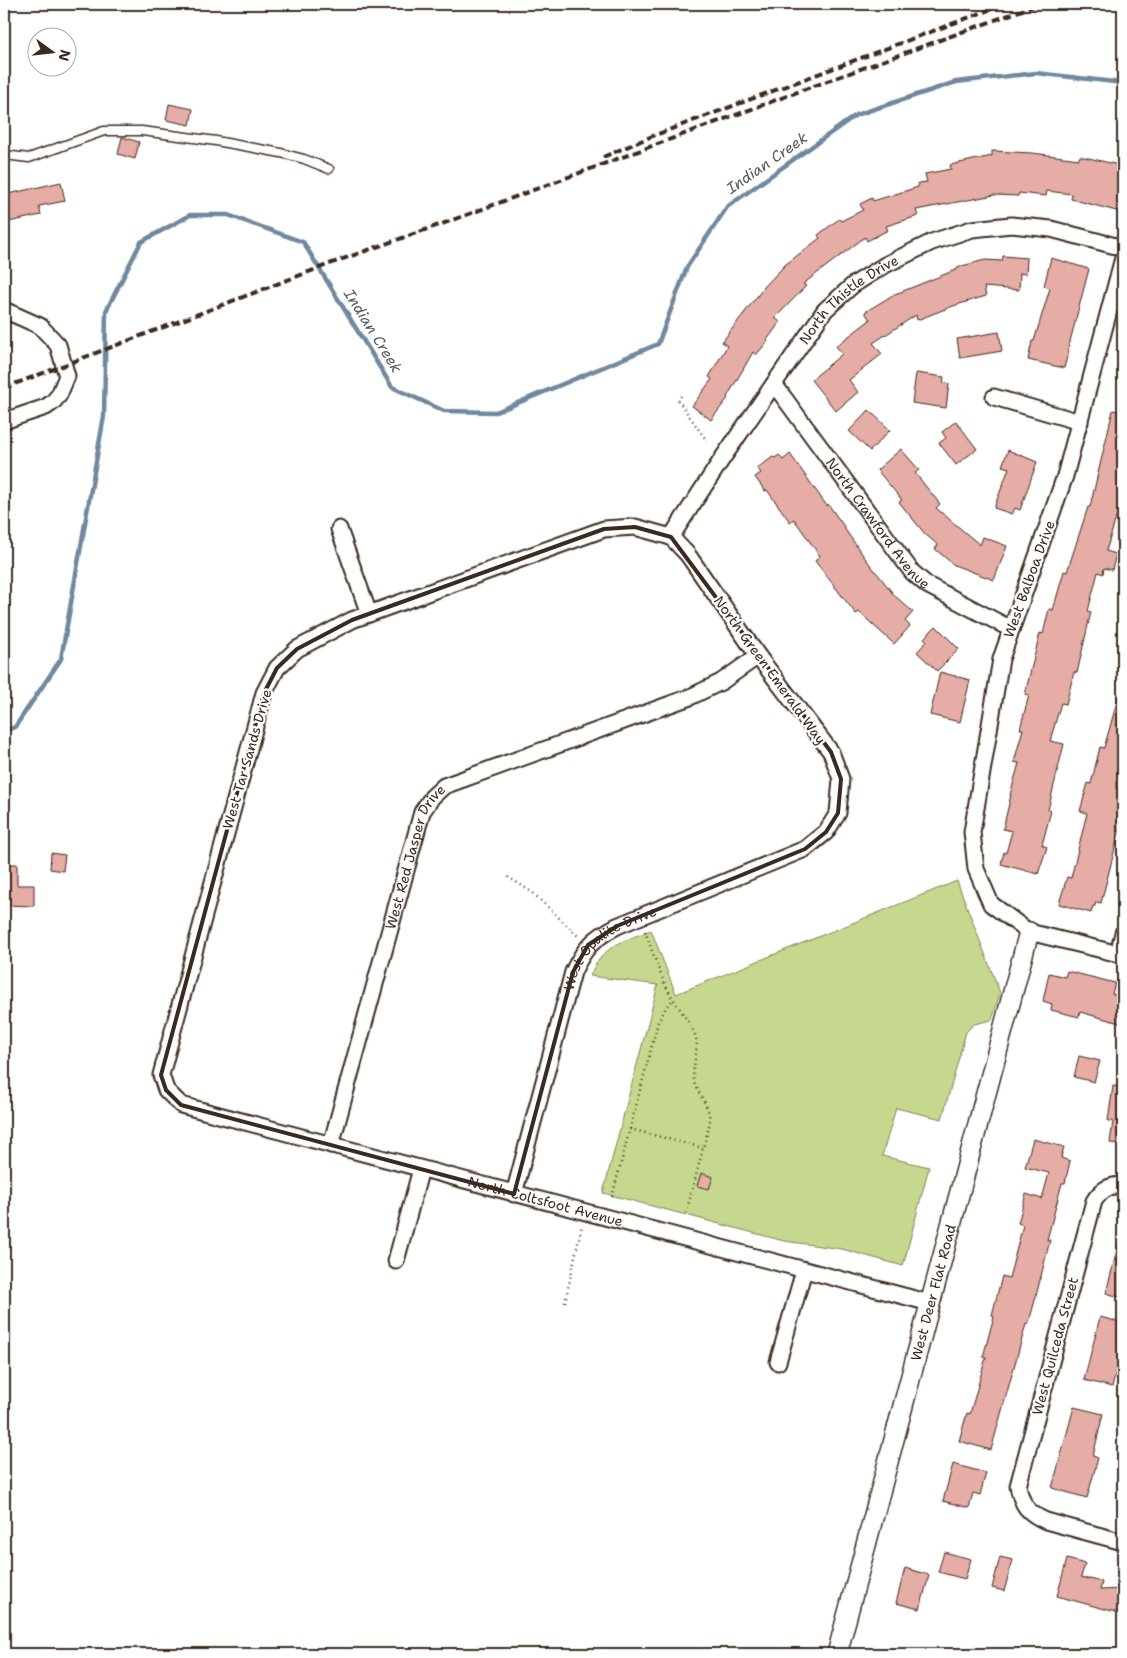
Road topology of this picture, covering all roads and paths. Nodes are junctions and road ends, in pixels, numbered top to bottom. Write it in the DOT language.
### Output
graph roads {
  1 [pos="4,155"];
  2 [pos="329,169"];
  3 [pos="1123,248"];
  4 [pos="1123,258"];
  5 [pos="4,310"];
  6 [pos="774,384"];
  7 [pos="681,396"];
  8 [pos="994,397"];
  9 [pos="4,421"];
  10 [pos="1080,422"];
  11 [pos="709,444"];
  12 [pos="339,529"];
  13 [pos="671,537"];
  14 [pos="369,614"];
  15 [pos="1011,629"];
  16 [pos="758,656"];
  17 [pos="838,813"];
  18 [pos="508,877"];
  19 [pos="644,930"];
  20 [pos="1029,932"];
  21 [pos="1123,933"];
  22 [pos="588,945"];
  23 [pos="1120,954"];
  24 [pos="673,1000"];
  25 [pos="166,1090"];
  26 [pos="630,1129"];
  27 [pos="332,1145"];
  28 [pos="704,1148"];
  29 [pos="421,1169"];
  30 [pos="1123,1185"];
  31 [pos="514,1194"];
  32 [pos="612,1197"];
  33 [pos="685,1216"];
  34 [pos="582,1225"];
  35 [pos="396,1261"];
  36 [pos="804,1270"];
  37 [pos="566,1302"];
  38 [pos="930,1303"];
  39 [pos="778,1362"];
  40 [pos="1123,1542"];
  41 [pos="836,1654"];
  1 -- 2 [label="lane"];
  3 -- 6 [label="street, North Thistle Drive"];
  4 -- 10 [label="street, West Balboa Drive"];
  5 -- 9 [label="street"];
  6 -- 13 [label="street, North Thistle Drive"];
  6 -- 15 [label="street, North Crawford Avenue"];
  7 -- 11 [label="path"];
  8 -- 10 [label="street"];
  10 -- 15 [label="street, West Balboa Drive"];
  12 -- 14 [label="street"];
  13 -- 14 [label="street, West Tar Sands Drive"];
  13 -- 16 [label="street, North Green Emerald Way"];
  14 -- 25 [label="street, West Tar Sands Drive"];
  15 -- 20 [label="street, West Balboa Drive"];
  16 -- 17 [label="street, North Green Emerald Way"];
  16 -- 27 [label="street, West Red Jasper Drive"];
  17 -- 22 [label="street, West Opalite Drive"];
  18 -- 22 [label="path"];
  19 -- 24 [label="path"];
  20 -- 23 [label="street"];
  20 -- 38 [label="street, West Deer Flat Road"];
  21 -- 23 [label="street"];
  22 -- 31 [label="street, West Opalite Drive"];
  24 -- 26 [label="path"];
  24 -- 28 [label="path"];
  25 -- 27 [label="street, North Coltsfoot Avenue"];
  26 -- 28 [label="path"];
  26 -- 32 [label="path"];
  27 -- 29 [label="street, North Coltsfoot Avenue"];
  28 -- 33 [label="path"];
  29 -- 31 [label="street, North Coltsfoot Avenue"];
  29 -- 35 [label="street"];
  30 -- 40 [label="street, West Quilceda Street"];
  31 -- 36 [label="street, North Coltsfoot Avenue"];
  34 -- 37 [label="path"];
  36 -- 38 [label="street, North Coltsfoot Avenue"];
  36 -- 39 [label="street"];
  38 -- 41 [label="street, West Deer Flat Road"];
}
